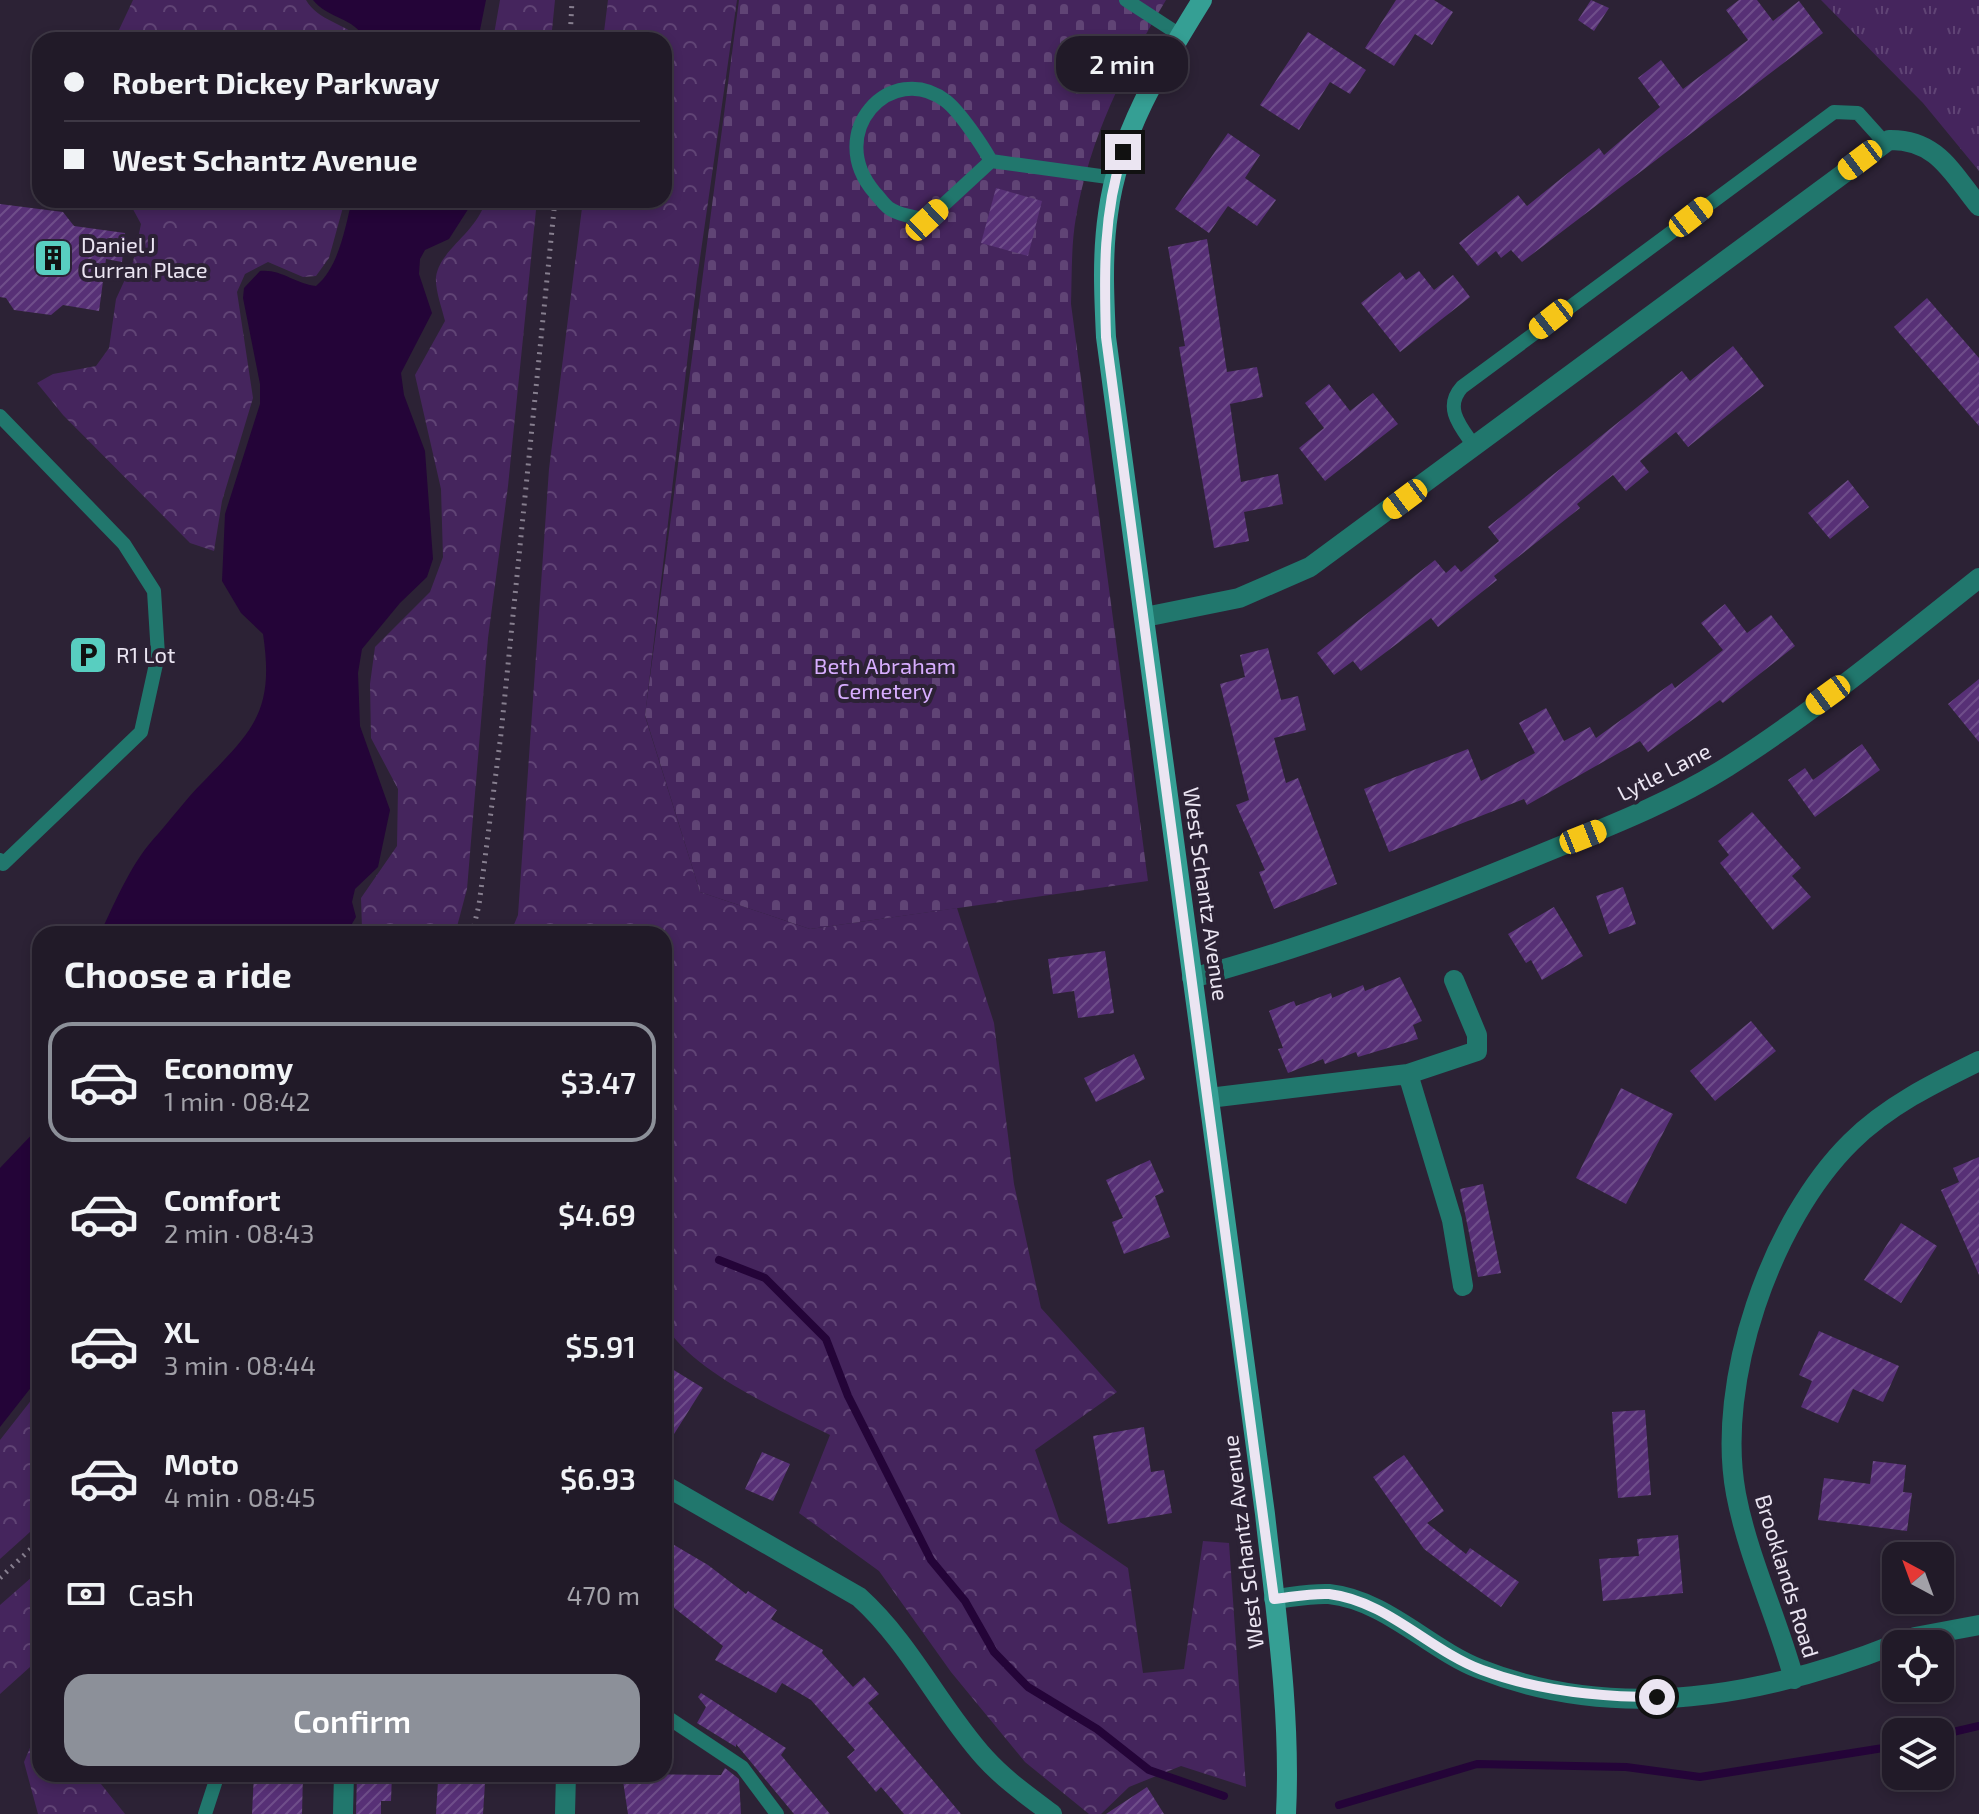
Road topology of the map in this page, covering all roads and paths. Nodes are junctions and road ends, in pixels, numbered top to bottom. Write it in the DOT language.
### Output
graph roads {
  1 [pos="572,0"];
  2 [pos="1126,0"];
  3 [pos="1202,0"];
  4 [pos="570,32"];
  5 [pos="1180,35"];
  6 [pos="1885,143"];
  7 [pos="991,161"];
  8 [pos="1115,178"];
  9 [pos="1979,206"];
  10 [pos="554,208"];
  11 [pos="0,416"];
  12 [pos="1474,446"];
  13 [pos="1979,578"];
  14 [pos="1145,617"];
  15 [pos="1,863"];
  16 [pos="474,926"];
  17 [pos="1192,978"];
  18 [pos="1454,980"];
  19 [pos="1979,1061"];
  20 [pos="1408,1074"];
  21 [pos="1209,1098"];
  22 [pos="1463,1286"];
  23 [pos="672,1490"];
  24 [pos="32,1548"];
  25 [pos="0,1578"];
  26 [pos="1274,1599"];
  27 [pos="1979,1625"];
  28 [pos="1954,1631"];
  29 [pos="1882,1649"];
  30 [pos="1794,1679"];
  31 [pos="672,1720"];
  32 [pos="215,1782"];
  33 [pos="344,1782"];
  34 [pos="566,1782"];
  35 [pos="205,1814"];
  36 [pos="343,1814"];
  37 [pos="565,1814"];
  38 [pos="777,1814"];
  39 [pos="1052,1814"];
  40 [pos="1286,1814"];
  1 -- 4 [label="path"];
  2 -- 5 [label="lane"];
  3 -- 5 [label="main road, West Schantz Avenue"];
  5 -- 8 [label="main road, West Schantz Avenue"];
  6 -- 9 [label="street"];
  6 -- 12 [label="street"];
  6 -- 12 [label="lane"];
  7 -- 7 [label="lane"];
  7 -- 8 [label="lane"];
  8 -- 14 [label="main road, West Schantz Avenue"];
  10 -- 16 [label="path"];
  11 -- 15 [label="lane"];
  12 -- 14 [label="street"];
  13 -- 17 [label="street, Lytle Lane"];
  14 -- 17 [label="main road, West Schantz Avenue"];
  17 -- 21 [label="main road, West Schantz Avenue"];
  18 -- 20 [label="street"];
  19 -- 30 [label="street, Brooklands Road"];
  20 -- 21 [label="street"];
  20 -- 22 [label="street"];
  21 -- 26 [label="main road, West Schantz Avenue"];
  23 -- 39 [label="street"];
  24 -- 25 [label="path"];
  26 -- 30 [label="street"];
  26 -- 40 [label="main road, West Schantz Avenue"];
  27 -- 28 [label="street"];
  29 -- 30 [label="street"];
  31 -- 38 [label="lane"];
  32 -- 35 [label="lane"];
  33 -- 36 [label="street"];
  34 -- 37 [label="street"];
}
